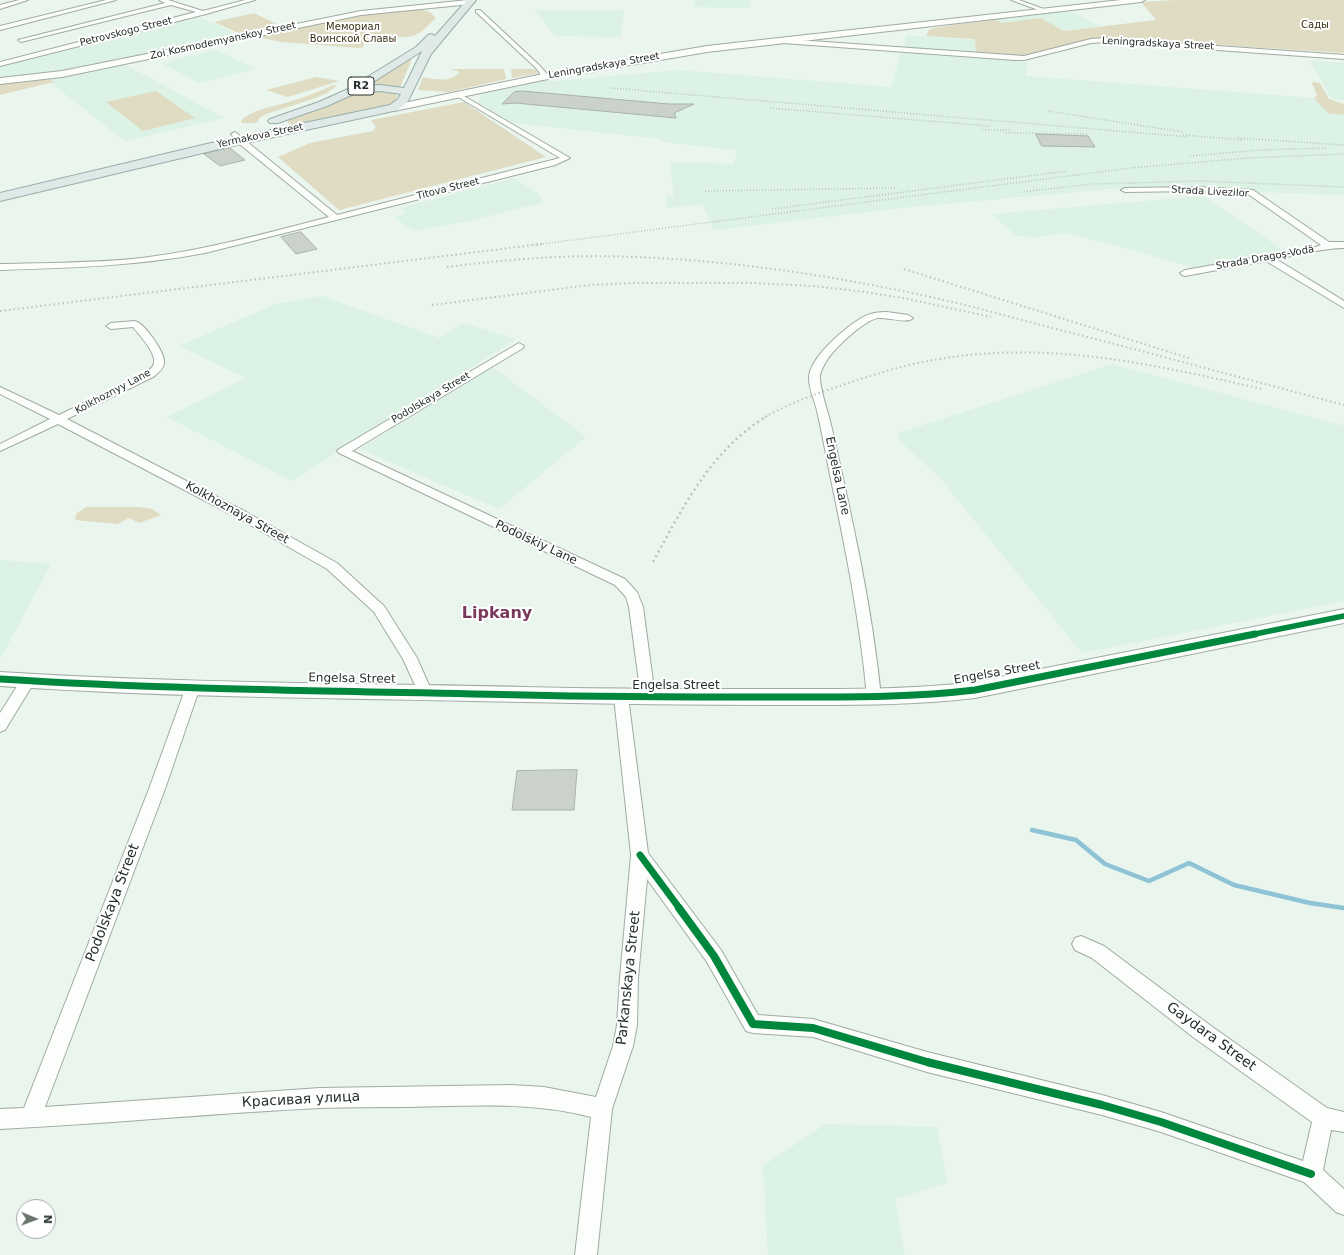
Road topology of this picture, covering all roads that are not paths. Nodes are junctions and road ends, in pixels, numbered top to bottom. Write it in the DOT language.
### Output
graph roads {
  1 [pos="25,0"];
  2 [pos="113,0"];
  3 [pos="162,0"];
  4 [pos="251,0"];
  5 [pos="1014,0"];
  6 [pos="1141,0"];
  7 [pos="471,2"];
  8 [pos="170,3"];
  9 [pos="0,7"];
  10 [pos="478,11"];
  11 [pos="1046,11"];
  12 [pos="204,13"];
  13 [pos="0,28"];
  14 [pos="783,41"];
  15 [pos="50,51"];
  16 [pos="1344,57"];
  17 [pos="0,64"];
  18 [pos="542,77"];
  19 [pos="0,81"];
  20 [pos="352,91"];
  21 [pos="407,92"];
  22 [pos="457,94"];
  23 [pos="427,101"];
  24 [pos="394,108"];
  25 [pos="287,117"];
  26 [pos="309,126"];
  27 [pos="238,137"];
  28 [pos="0,190"];
  29 [pos="1125,190"];
  30 [pos="0,197"];
  31 [pos="335,218"];
  32 [pos="1327,245"];
  33 [pos="1344,245"];
  34 [pos="1267,258"];
  35 [pos="0,267"];
  36 [pos="1185,273"];
  37 [pos="1344,305"];
  38 [pos="908,318"];
  39 [pos="111,326"];
  40 [pos="519,346"];
  41 [pos="0,390"];
  42 [pos="60,420"];
  43 [pos="0,448"];
  44 [pos="343,451"];
  45 [pos="1344,616"];
  46 [pos="0,679"];
  47 [pos="28,681"];
  48 [pos="193,687"];
  49 [pos="425,692"];
  50 [pos="621,697"];
  51 [pos="648,697"];
  52 [pos="874,697"];
  53 [pos="0,726"];
  54 [pos="640,855"];
  55 [pos="1081,944"];
  56 [pos="602,1109"];
  57 [pos="30,1118"];
  58 [pos="1323,1118"];
  59 [pos="0,1119"];
  60 [pos="1344,1122"];
  61 [pos="1311,1174"];
  62 [pos="1344,1204"];
  63 [pos="586,1255"];
  1 -- 9 [label="street"];
  2 -- 13 [label="street"];
  3 -- 8 [label="street"];
  4 -- 12 [label="street, Petrovskogo Street"];
  5 -- 11 [label="street"];
  6 -- 11 [label="street, Leningradskaya Street"];
  7 -- 19 [label="street, Zoi Kosmodemyanskoy Street"];
  7 -- 20 [label="main road, Yermakova Street / R2"];
  7 -- 21 [label="main road"];
  8 -- 12 [label="street"];
  8 -- 15 [label="street"];
  10 -- 18 [label="street"];
  11 -- 14 [label="street, Leningradskaya Street"];
  12 -- 15 [label="street, Petrovskogo Street"];
  14 -- 16 [label="street, Leningradskaya Street"];
  14 -- 18 [label="street, Leningradskaya Street"];
  15 -- 17 [label="street, Petrovskogo Street"];
  18 -- 22 [label="street, Leningradskaya Street"];
  20 -- 21 [label="main road"];
  20 -- 25 [label="main road, Yermakova Street / R2"];
  21 -- 23 [label="street, Leningradskaya Street"];
  21 -- 24 [label="main road"];
  22 -- 23 [label="street, Leningradskaya Street"];
  22 -- 31 [label="street, Titova Street"];
  23 -- 24 [label="street, Leningradskaya Street"];
  24 -- 26 [label="main road, Yermakova Street / R2"];
  25 -- 26 [label="main road"];
  25 -- 27 [label="main road, Yermakova Street / R2"];
  26 -- 27 [label="main road, Yermakova Street / R2"];
  27 -- 28 [label="main road, Yermakova Street / R2"];
  27 -- 30 [label="main road, Yermakova Street / R2"];
  27 -- 31 [label="street"];
  29 -- 32 [label="street, Strada Livezilor"];
  31 -- 35 [label="street"];
  32 -- 33 [label="street, Strada Dragoş-Vodă"];
  32 -- 34 [label="street, Strada Dragoş-Vodă"];
  34 -- 36 [label="street, Strada Dragoş-Vodă"];
  34 -- 37 [label="street"];
  38 -- 52 [label="street, Engelsa Lane"];
  39 -- 42 [label="street, Kolkhoznyy Lane"];
  40 -- 44 [label="street, Podolskaya Street"];
  41 -- 42 [label="street, Kolkhoznaya Street"];
  42 -- 43 [label="street, Kolkhoznyy Lane"];
  42 -- 49 [label="street, Kolkhoznaya Street"];
  44 -- 51 [label="street, Podolskiy Lane"];
  45 -- 52 [label="street, Engelsa Street"];
  46 -- 47 [label="street, Engelsa Street"];
  47 -- 48 [label="street, Engelsa Street"];
  47 -- 53 [label="street"];
  48 -- 49 [label="street, Engelsa Street"];
  48 -- 57 [label="street, Podolskaya Street"];
  49 -- 50 [label="street, Engelsa Street"];
  50 -- 51 [label="street, Engelsa Street"];
  50 -- 54 [label="street, Parkanskaya Street"];
  51 -- 52 [label="street, Engelsa Street"];
  54 -- 56 [label="street, Parkanskaya Street"];
  54 -- 61 [label="street"];
  55 -- 58 [label="street, Gaydara Street"];
  56 -- 57 [label="street, Красивая улица"];
  56 -- 63 [label="street, Parkanskaya Street"];
  57 -- 59 [label="street, Красивая улица"];
  58 -- 60 [label="street, Gaydara Street"];
  58 -- 61 [label="street"];
  61 -- 62 [label="street"];
}
